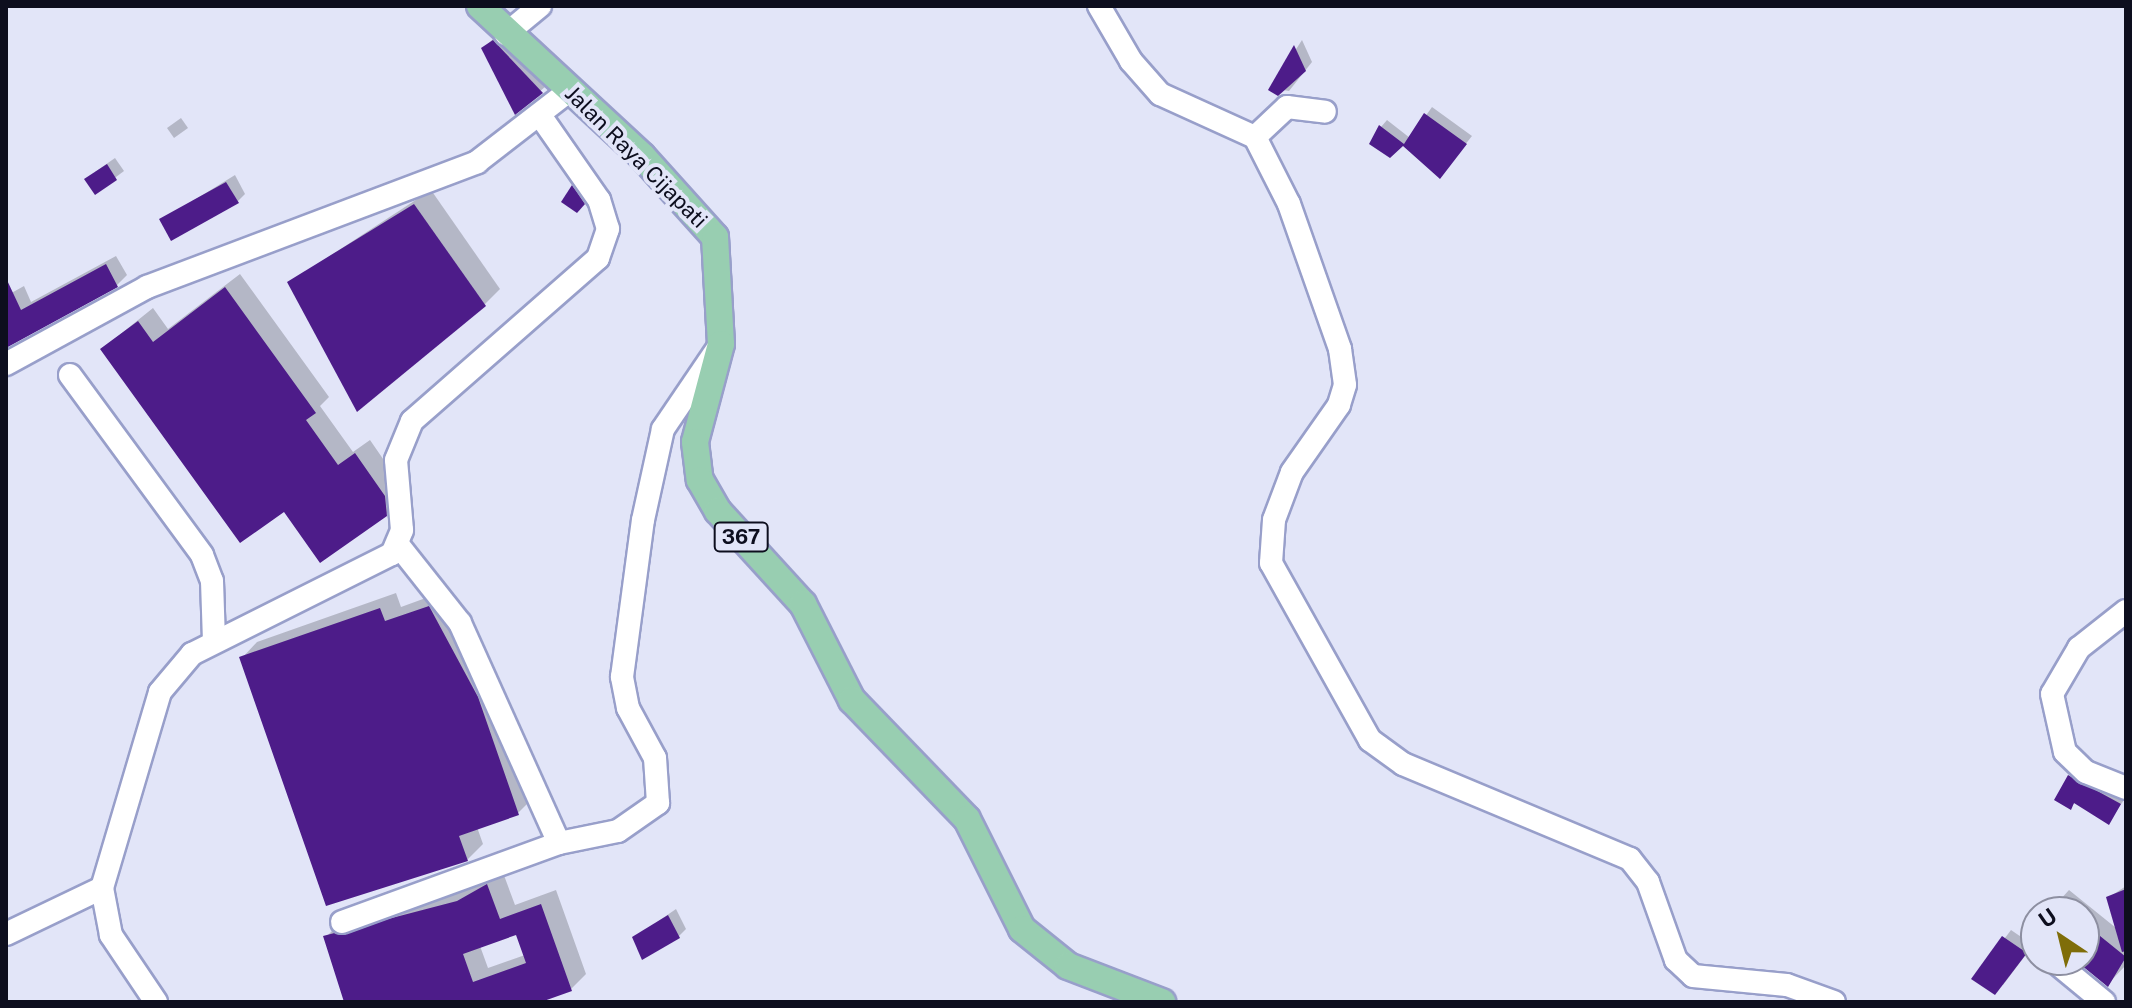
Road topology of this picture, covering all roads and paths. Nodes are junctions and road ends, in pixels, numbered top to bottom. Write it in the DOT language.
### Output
graph roads {
  1 [pos="480,6"];
  2 [pos="540,6"];
  3 [pos="1099,6"];
  4 [pos="506,34"];
  5 [pos="570,90"];
  6 [pos="1325,112"];
  7 [pos="541,117"];
  8 [pos="1255,137"];
  9 [pos="721,344"];
  10 [pos="6,364"];
  11 [pos="70,375"];
  12 [pos="399,546"];
  13 [pos="2126,611"];
  14 [pos="214,641"];
  15 [pos="2126,788"];
  16 [pos="559,843"];
  17 [pos="102,888"];
  18 [pos="342,922"];
  19 [pos="6,934"];
  20 [pos="2072,976"];
  21 [pos="1107,994"];
  22 [pos="156,1002"];
  23 [pos="1162,1002"];
  24 [pos="1834,1002"];
  25 [pos="2104,1002"];
  1 -- 4 [label="main road, Jalan Raya Cijapati / 367"];
  2 -- 4 [label="street"];
  3 -- 8 [label="street"];
  4 -- 5 [label="main road, Jalan Raya Cijapati / 367"];
  5 -- 7 [label="street"];
  5 -- 9 [label="main road, Jalan Raya Cijapati / 367"];
  6 -- 8 [label="street"];
  7 -- 10 [label="street"];
  7 -- 12 [label="street"];
  8 -- 24 [label="street"];
  9 -- 16 [label="street"];
  9 -- 21 [label="main road, Jalan Raya Cijapati / 367"];
  11 -- 14 [label="street"];
  12 -- 14 [label="street"];
  12 -- 16 [label="street"];
  13 -- 15 [label="street"];
  14 -- 17 [label="street"];
  16 -- 18 [label="street"];
  17 -- 19 [label="street"];
  17 -- 22 [label="street"];
  20 -- 25 [label="street"];
  21 -- 23 [label="main road, Jalan Raya Cijapati / 367"];
}
